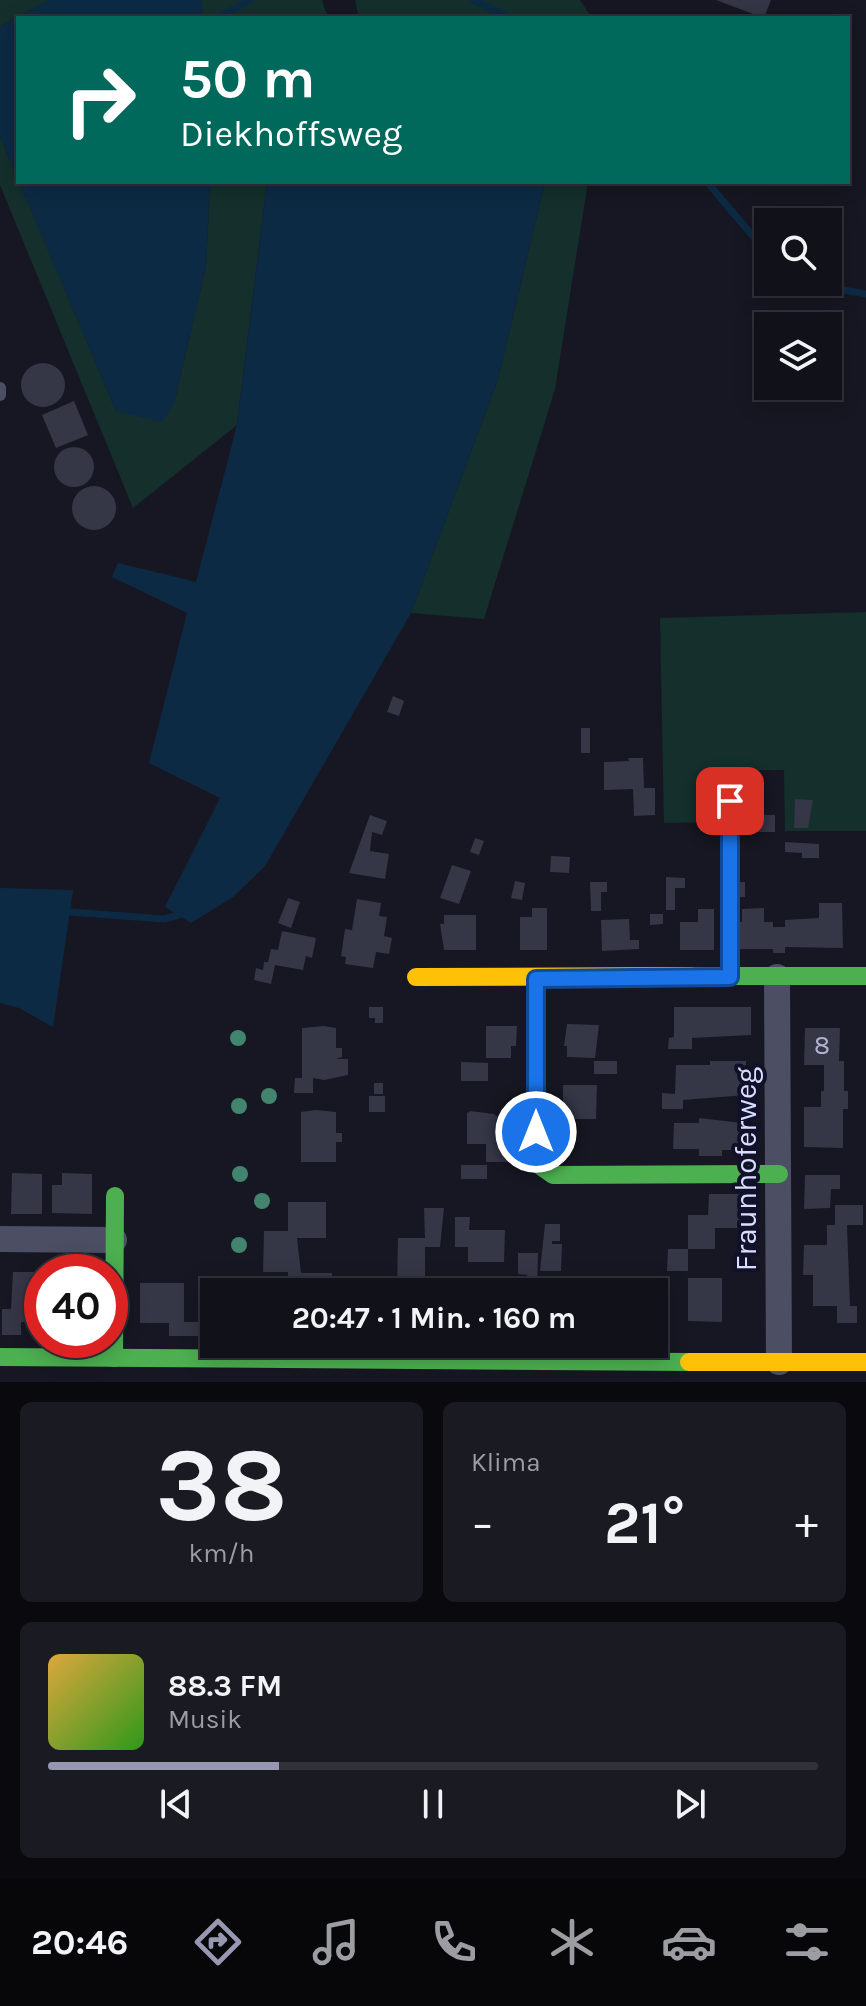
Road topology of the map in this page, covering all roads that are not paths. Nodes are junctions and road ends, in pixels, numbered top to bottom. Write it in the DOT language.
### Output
graph roads {
  1 [pos="0,388"];
  2 [pos="0,395"];
  3 [pos="730,801"];
  4 [pos="866,976"];
  5 [pos="416,977"];
  6 [pos="730,977"];
  7 [pos="777,977"];
  8 [pos="536,979"];
  9 [pos="779,1174"];
  10 [pos="115,1196"];
  11 [pos="0,1239"];
  12 [pos="114,1240"];
  13 [pos="114,1254"];
  14 [pos="0,1357"];
  15 [pos="24,1357"];
  16 [pos="114,1358"];
  17 [pos="779,1362"];
  18 [pos="866,1362"];
  1 -- 2 [label="lane"];
  3 -- 6 [label="lane"];
  4 -- 7 [label="street"];
  5 -- 8 [label="street"];
  6 -- 7 [label="street"];
  6 -- 8 [label="street"];
  7 -- 9 [label="street, Fraunhoferweg"];
  8 -- 9 [label="street"];
  9 -- 17 [label="street, Fraunhoferweg"];
  10 -- 12 [label="street"];
  11 -- 12 [label="street"];
  12 -- 13 [label="street"];
  14 -- 15 [label="street"];
  16 -- 17 [label="street"];
  17 -- 18 [label="street"];
}
